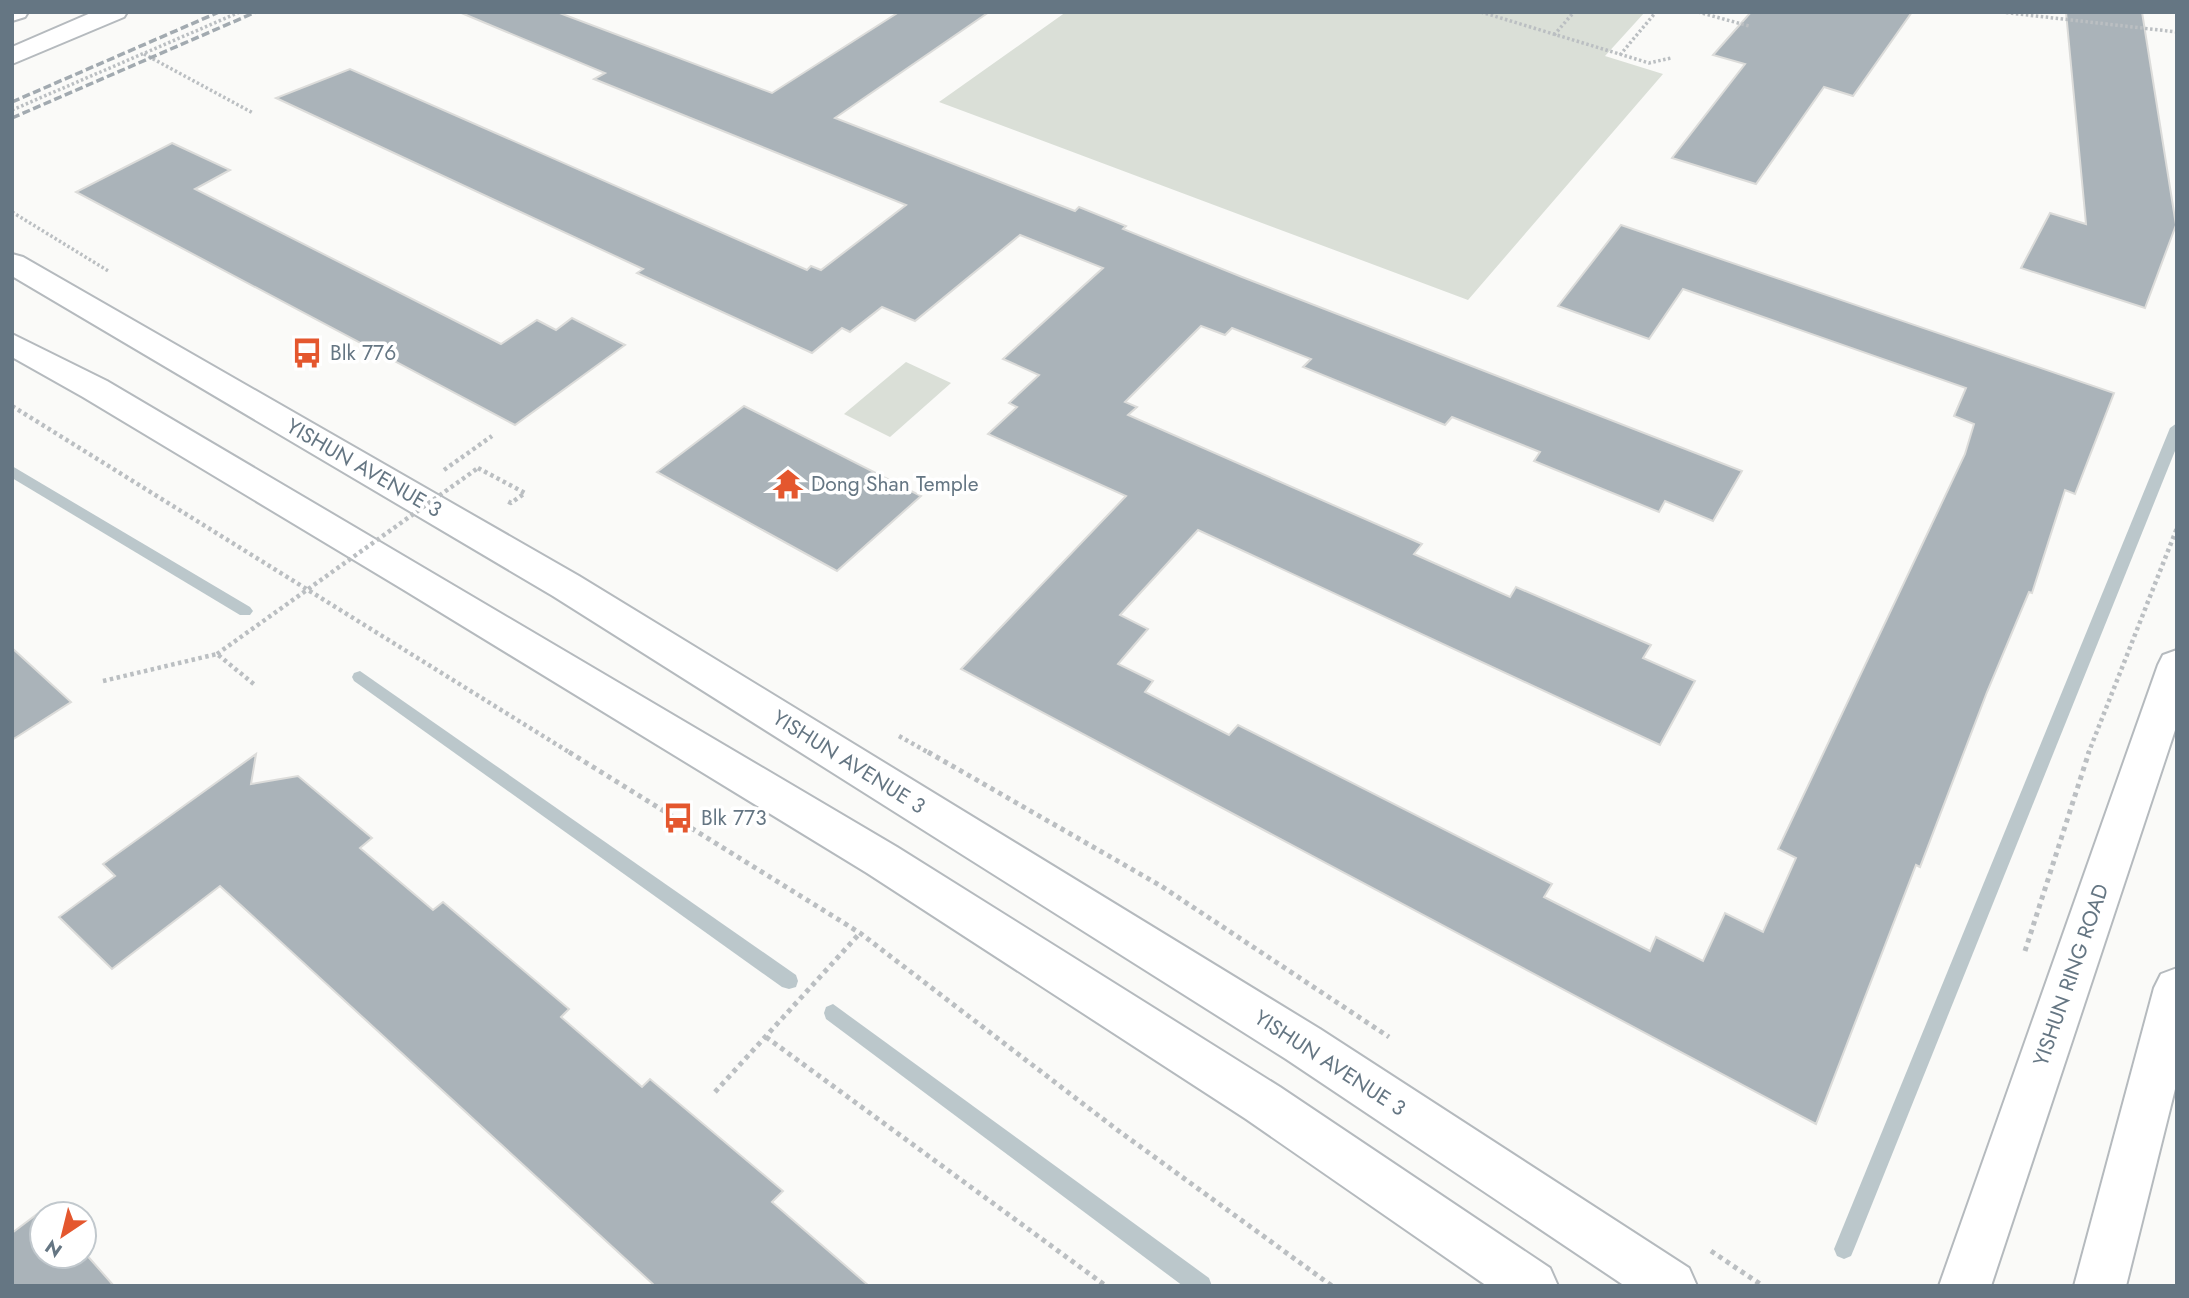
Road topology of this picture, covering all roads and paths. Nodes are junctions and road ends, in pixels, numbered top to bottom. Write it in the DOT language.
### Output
graph roads {
  1 [pos="114,12"];
  2 [pos="240,12"];
  3 [pos="1481,12"];
  4 [pos="1574,12"];
  5 [pos="1656,12"];
  6 [pos="1698,12"];
  7 [pos="2001,12"];
  8 [pos="1749,26"];
  9 [pos="2177,32"];
  10 [pos="1553,35"];
  11 [pos="143,54"];
  12 [pos="1620,55"];
  13 [pos="12,56"];
  14 [pos="1671,58"];
  15 [pos="12,110"];
  16 [pos="253,113"];
  17 [pos="12,263"];
  18 [pos="12,344"];
  19 [pos="12,406"];
  20 [pos="492,436"];
  21 [pos="438,474"];
  22 [pos="502,498"];
  23 [pos="217,654"];
  24 [pos="2177,665"];
  25 [pos="103,681"];
  26 [pos="256,685"];
  27 [pos="860,933"];
  28 [pos="2177,988"];
  29 [pos="766,1037"];
  30 [pos="715,1092"];
  31 [pos="1107,1286"];
  32 [pos="1332,1286"];
  33 [pos="1532,1286"];
  34 [pos="1671,1286"];
  35 [pos="1965,1286"];
  36 [pos="2100,1286"];
  1 -- 13 [label="main road"];
  2 -- 11 [label="path"];
  3 -- 10 [label="path"];
  4 -- 10 [label="path"];
  5 -- 12 [label="path"];
  6 -- 8 [label="path"];
  7 -- 9 [label="path"];
  10 -- 12 [label="path"];
  11 -- 15 [label="path"];
  11 -- 16 [label="path"];
  12 -- 14 [label="path"];
  17 -- 34 [label="main road, YISHUN AVENUE 3"];
  18 -- 33 [label="main road"];
  19 -- 27 [label="path"];
  20 -- 21 [label="path"];
  22 -- 23 [label="path, bridge"];
  23 -- 25 [label="path"];
  23 -- 26 [label="path"];
  24 -- 35 [label="main road, YISHUN RING ROAD"];
  27 -- 29 [label="path"];
  27 -- 32 [label="path"];
  28 -- 36 [label="main road"];
  29 -- 30 [label="path"];
  29 -- 31 [label="path"];
}
